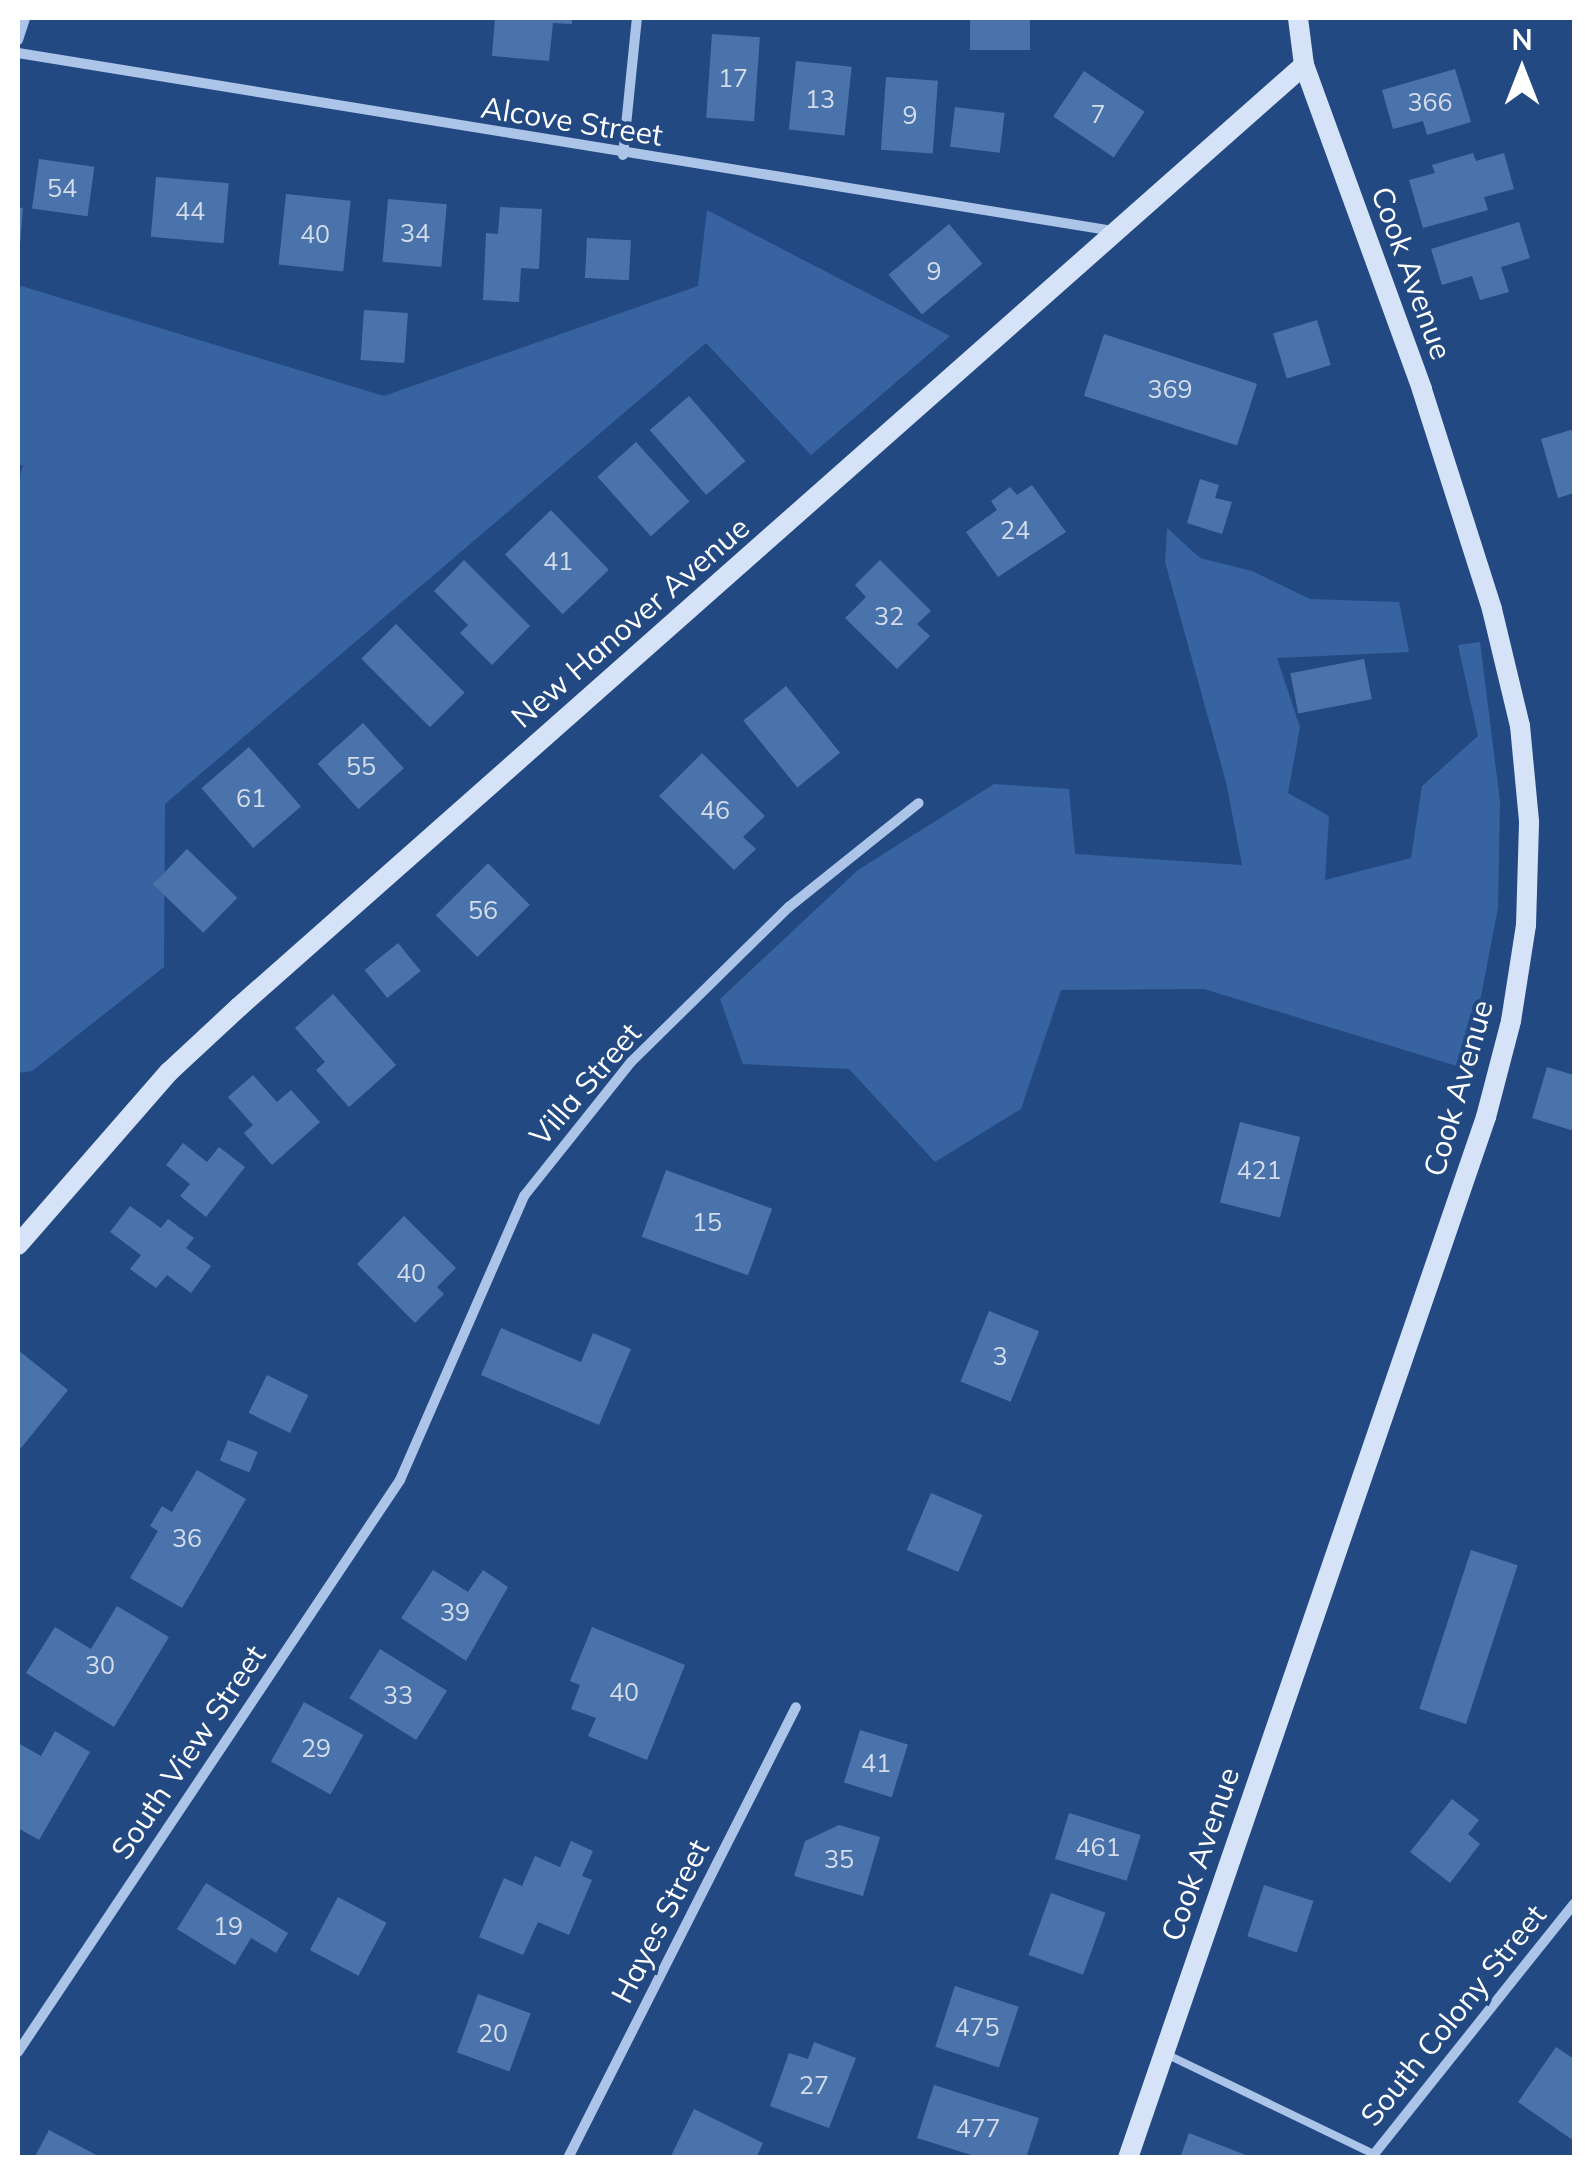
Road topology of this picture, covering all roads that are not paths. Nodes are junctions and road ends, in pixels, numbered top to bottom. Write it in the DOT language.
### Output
graph roads {
  1 [pos="24,18"];
  2 [pos="637,18"];
  3 [pos="1298,18"];
  4 [pos="18,40"];
  5 [pos="18,53"];
  6 [pos="1304,65"];
  7 [pos="623,156"];
  8 [pos="1119,232"];
  9 [pos="918,803"];
  10 [pos="18,1244"];
  11 [pos="400,1480"];
  12 [pos="796,1707"];
  13 [pos="1574,1904"];
  14 [pos="18,2052"];
  15 [pos="1164,2053"];
  16 [pos="1372,2156"];
  17 [pos="568,2158"];
  18 [pos="1128,2158"];
  1 -- 4 [label="street"];
  2 -- 7 [label="street"];
  3 -- 6 [label="main road, Cook Avenue"];
  5 -- 7 [label="street, Alcove Street"];
  6 -- 8 [label="main road, New Hanover Avenue"];
  6 -- 15 [label="main road, Cook Avenue"];
  7 -- 8 [label="street, Alcove Street"];
  8 -- 10 [label="main road, New Hanover Avenue"];
  9 -- 11 [label="street, Villa Street"];
  11 -- 14 [label="street, South View Street"];
  12 -- 17 [label="street, Hayes Street"];
  13 -- 16 [label="street, South Colony Street"];
  15 -- 16 [label="lane"];
  15 -- 18 [label="main road, Cook Avenue"];
}
